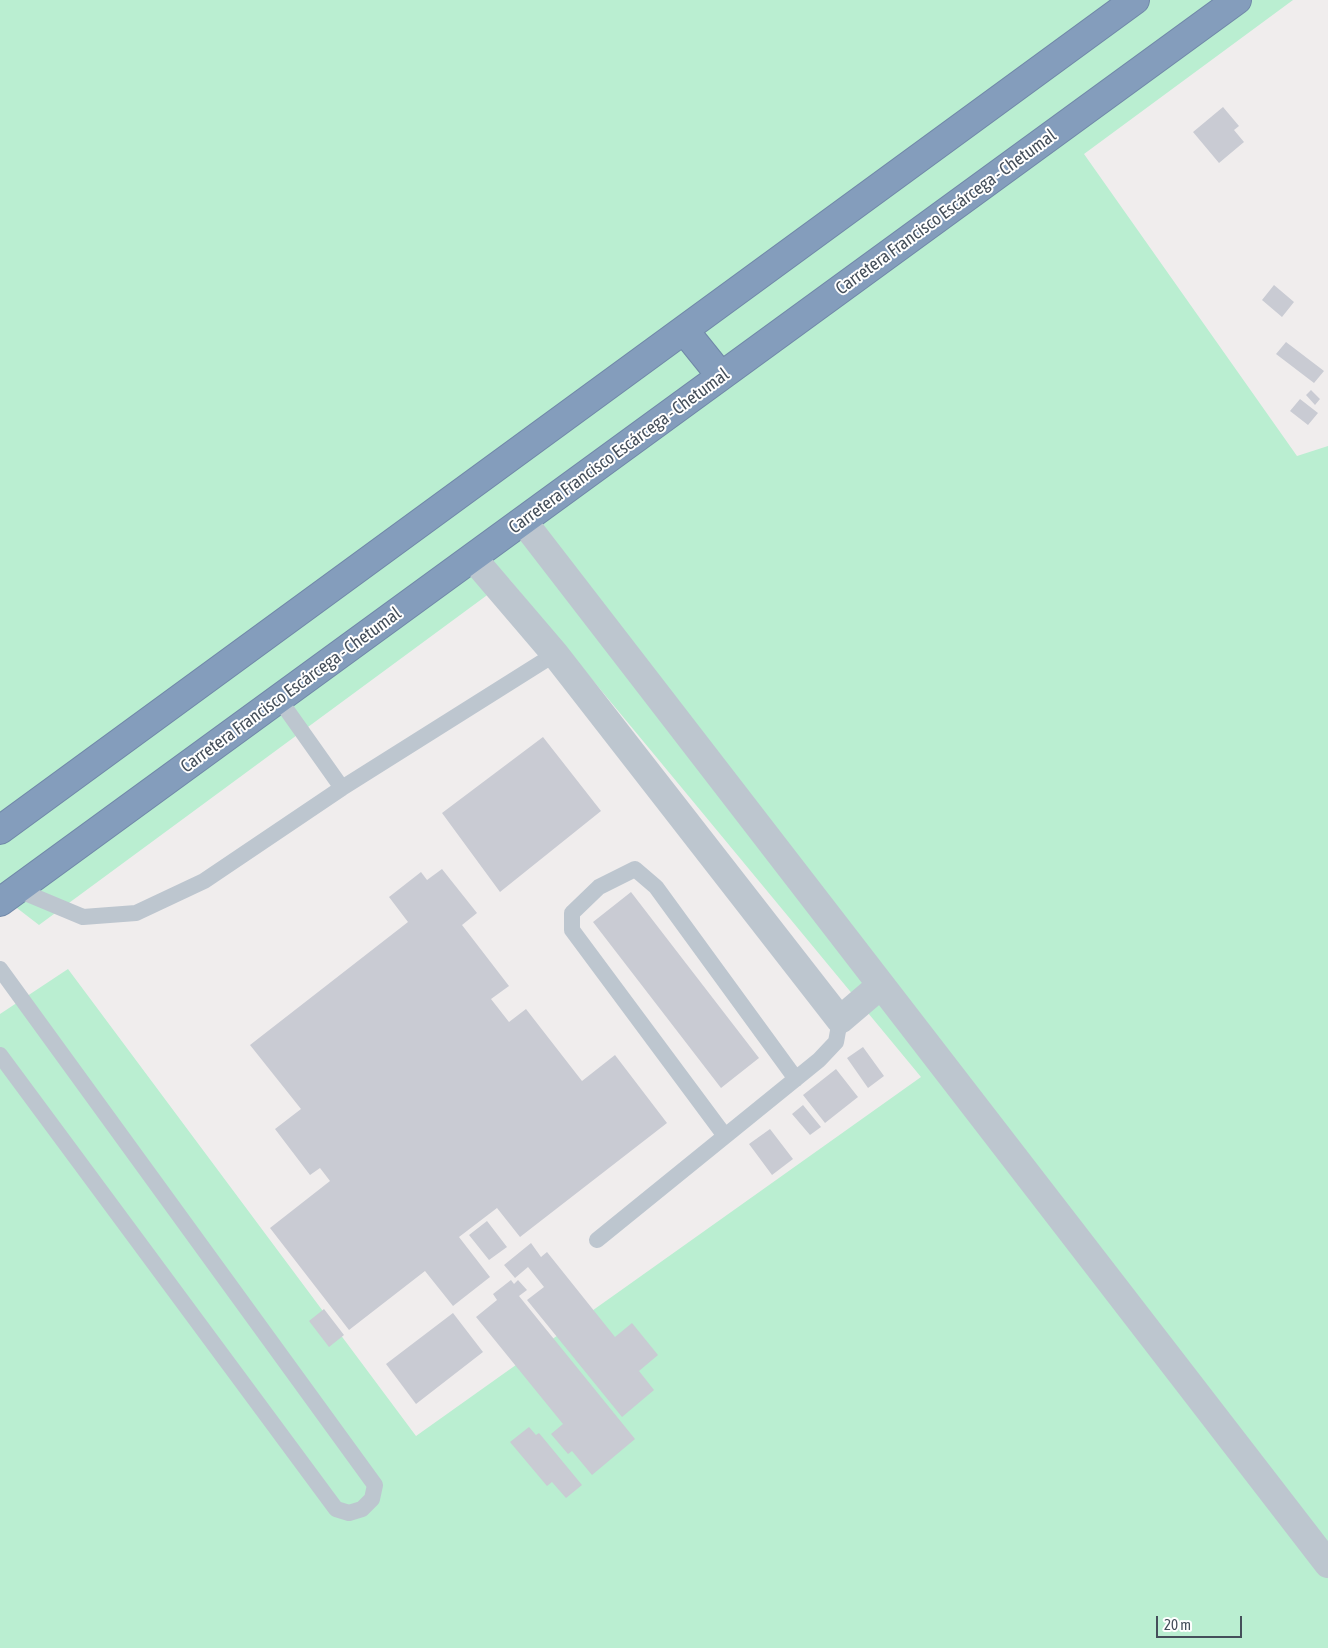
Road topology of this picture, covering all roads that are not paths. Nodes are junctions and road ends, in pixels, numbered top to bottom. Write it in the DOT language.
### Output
graph roads {
  1 [pos="1135,0"];
  2 [pos="1237,0"];
  3 [pos="684,330"];
  4 [pos="721,376"];
  5 [pos="523,521"];
  6 [pos="473,558"];
  7 [pos="555,654"];
  8 [pos="279,699"];
  9 [pos="342,788"];
  10 [pos="0,830"];
  11 [pos="8,895"];
  12 [pos="0,969"];
  13 [pos="881,985"];
  14 [pos="840,1020"];
  15 [pos="0,1055"];
  16 [pos="796,1079"];
  17 [pos="726,1136"];
  18 [pos="597,1240"];
  19 [pos="1328,1564"];
  1 -- 3 [label="highway"];
  2 -- 4 [label="highway, Carretera Francisco Escárcega - Chetumal"];
  3 -- 4 [label="highway"];
  3 -- 10 [label="highway"];
  4 -- 5 [label="highway, Carretera Francisco Escárcega - Chetumal"];
  5 -- 6 [label="highway, Carretera Francisco Escárcega - Chetumal"];
  5 -- 13 [label="street"];
  6 -- 7 [label="street"];
  6 -- 8 [label="highway, Carretera Francisco Escárcega - Chetumal"];
  7 -- 9 [label="lane"];
  7 -- 14 [label="street"];
  8 -- 9 [label="lane"];
  8 -- 11 [label="highway, Carretera Francisco Escárcega - Chetumal"];
  9 -- 11 [label="lane"];
  12 -- 15 [label="lane"];
  13 -- 14 [label="street"];
  13 -- 19 [label="street"];
  14 -- 16 [label="lane"];
  16 -- 17 [label="lane"];
  16 -- 17 [label="lane"];
  17 -- 18 [label="lane"];
}
